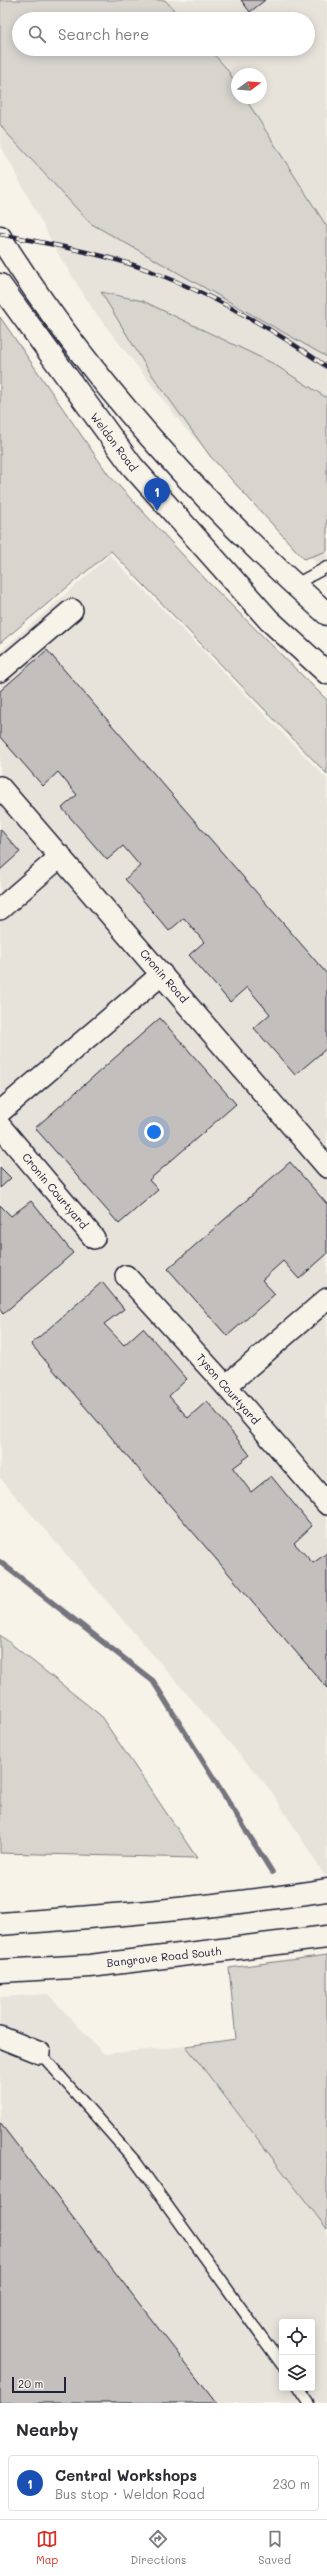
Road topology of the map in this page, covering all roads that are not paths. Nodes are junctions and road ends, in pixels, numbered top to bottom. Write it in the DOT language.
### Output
graph roads {
  1 [pos="4,243"];
  2 [pos="0,285"];
  3 [pos="327,567"];
  4 [pos="294,585"];
  5 [pos="72,610"];
  6 [pos="327,614"];
  7 [pos="0,671"];
  8 [pos="327,672"];
  9 [pos="0,787"];
  10 [pos="61,856"];
  11 [pos="0,909"];
  12 [pos="162,974"];
  13 [pos="0,1112"];
  14 [pos="0,1126"];
  15 [pos="327,1167"];
  16 [pos="94,1238"];
  17 [pos="126,1276"];
  18 [pos="327,1299"];
  19 [pos="226,1386"];
  20 [pos="325,1499"];
  21 [pos="327,1890"];
  22 [pos="0,1924"];
  23 [pos="327,1936"];
  24 [pos="0,1971"];
  25 [pos="0,2037"];
  26 [pos="40,2053"];
  27 [pos="279,2361"];
  28 [pos="301,2391"];
  29 [pos="309,2403"];
  1 -- 4 [label="highway"];
  2 -- 8 [label="highway, Weldon Road"];
  3 -- 4 [label="lane"];
  4 -- 6 [label="highway"];
  5 -- 7 [label="street"];
  9 -- 10 [label="street, Cronin Road"];
  10 -- 11 [label="street"];
  10 -- 12 [label="street, Cronin Road"];
  12 -- 13 [label="street"];
  12 -- 15 [label="street, Cronin Road"];
  14 -- 16 [label="street, Cronin Courtyard"];
  17 -- 19 [label="street, Tyson Courtyard"];
  18 -- 19 [label="street"];
  19 -- 20 [label="street, Tyson Courtyard"];
  21 -- 22 [label="highway"];
  23 -- 24 [label="highway, Bangrave Road South"];
  25 -- 26 [label="street"];
  26 -- 27 [label="lane"];
  28 -- 29 [label="lane"];
}
